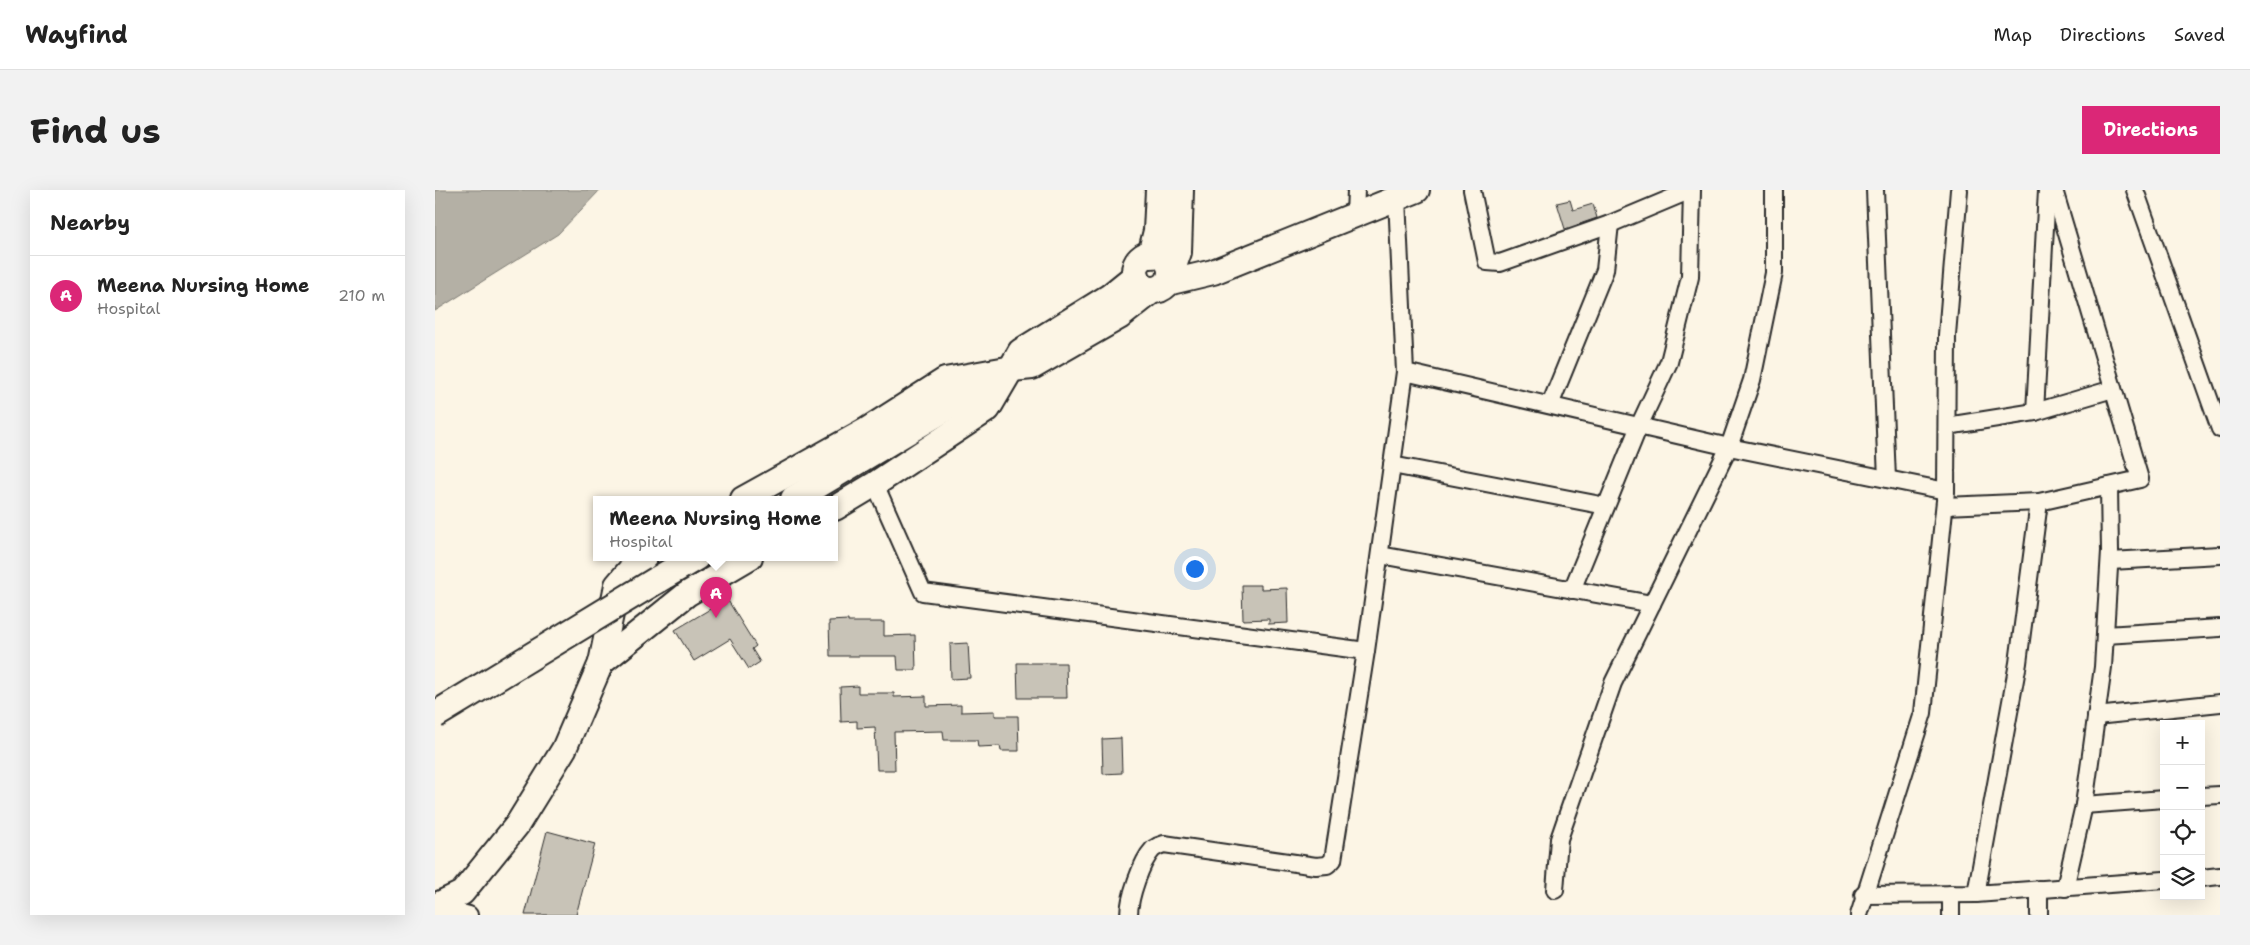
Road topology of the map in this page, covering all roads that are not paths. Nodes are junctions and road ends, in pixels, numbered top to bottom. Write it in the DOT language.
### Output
graph roads {
  1 [pos="1159,190"];
  2 [pos="1180,190"];
  3 [pos="1356,190"];
  4 [pos="1472,190"];
  5 [pos="1692,190"];
  6 [pos="1774,190"];
  7 [pos="1875,190"];
  8 [pos="1959,190"];
  9 [pos="2047,190"];
  10 [pos="2054,190"];
  11 [pos="2135,190"];
  12 [pos="1407,194"];
  13 [pos="1355,215"];
  14 [pos="1610,224"];
  15 [pos="1156,280"];
  16 [pos="1011,368"];
  17 [pos="1405,372"];
  18 [pos="2113,389"];
  19 [pos="1550,406"];
  20 [pos="2035,412"];
  21 [pos="1639,426"];
  22 [pos="1947,426"];
  23 [pos="2220,429"];
  24 [pos="1729,447"];
  25 [pos="1392,465"];
  26 [pos="1887,479"];
  27 [pos="875,484"];
  28 [pos="2109,486"];
  29 [pos="748,496"];
  30 [pos="799,496"];
  31 [pos="1946,498"];
  32 [pos="2039,502"];
  33 [pos="838,506"];
  34 [pos="1606,506"];
  35 [pos="2220,555"];
  36 [pos="1380,556"];
  37 [pos="640,561"];
  38 [pos="689,561"];
  39 [pos="743,561"];
  40 [pos="2110,561"];
  41 [pos="1571,590"];
  42 [pos="1652,604"];
  43 [pos="2220,628"];
  44 [pos="2105,635"];
  45 [pos="1366,651"];
  46 [pos="601,663"];
  47 [pos="2220,703"];
  48 [pos="435,715"];
  49 [pos="2096,716"];
  50 [pos="2220,795"];
  51 [pos="2205,796"];
  52 [pos="2160,799"];
  53 [pos="2085,805"];
  54 [pos="2220,876"];
  55 [pos="2205,878"];
  56 [pos="2160,880"];
  57 [pos="2065,888"];
  58 [pos="1555,890"];
  59 [pos="2039,890"];
  60 [pos="1951,894"];
  61 [pos="1976,894"];
  62 [pos="1863,895"];
  63 [pos="435,906"];
  64 [pos="469,915"];
  65 [pos="1129,915"];
  66 [pos="1859,915"];
  67 [pos="1951,915"];
  68 [pos="2039,915"];
  1 -- 15 [label="main road"];
  2 -- 15 [label="main road"];
  3 -- 13 [label="street"];
  4 -- 14 [label="street"];
  5 -- 14 [label="street"];
  5 -- 21 [label="street"];
  6 -- 24 [label="street"];
  7 -- 26 [label="street"];
  8 -- 22 [label="street"];
  9 -- 20 [label="street"];
  10 -- 18 [label="street"];
  11 -- 23 [label="street"];
  12 -- 13 [label="street"];
  12 -- 17 [label="street"];
  13 -- 15 [label="street"];
  14 -- 19 [label="street"];
  15 -- 16 [label="main road"];
  16 -- 27 [label="street"];
  16 -- 29 [label="street"];
  16 -- 30 [label="main road"];
  17 -- 19 [label="street"];
  17 -- 25 [label="street"];
  18 -- 20 [label="street"];
  18 -- 28 [label="street"];
  19 -- 21 [label="street"];
  20 -- 22 [label="street"];
  21 -- 24 [label="street"];
  21 -- 34 [label="street"];
  22 -- 31 [label="street"];
  24 -- 26 [label="street"];
  24 -- 42 [label="street"];
  25 -- 34 [label="street"];
  25 -- 36 [label="street"];
  26 -- 31 [label="street"];
  27 -- 33 [label="street"];
  27 -- 45 [label="street"];
  28 -- 32 [label="street"];
  28 -- 40 [label="street"];
  31 -- 32 [label="street"];
  31 -- 62 [label="street"];
  32 -- 61 [label="street"];
  34 -- 41 [label="street"];
  35 -- 40 [label="street"];
  36 -- 41 [label="street"];
  36 -- 45 [label="street"];
  37 -- 46 [label="street"];
  38 -- 48 [label="main road, bridge"];
  39 -- 46 [label="street"];
  40 -- 44 [label="street"];
  41 -- 42 [label="street"];
  42 -- 58 [label="street"];
  43 -- 44 [label="street"];
  44 -- 49 [label="street"];
  45 -- 65 [label="street"];
  46 -- 63 [label="street"];
  47 -- 49 [label="street"];
  49 -- 53 [label="street"];
  50 -- 51 [label="street"];
  52 -- 53 [label="street"];
  53 -- 57 [label="street"];
  54 -- 55 [label="street"];
  56 -- 57 [label="street"];
  57 -- 59 [label="street"];
  59 -- 61 [label="street"];
  59 -- 68 [label="street"];
  60 -- 61 [label="street"];
  60 -- 62 [label="street"];
  60 -- 67 [label="street"];
  62 -- 66 [label="street"];
  63 -- 64 [label="street"];
}
